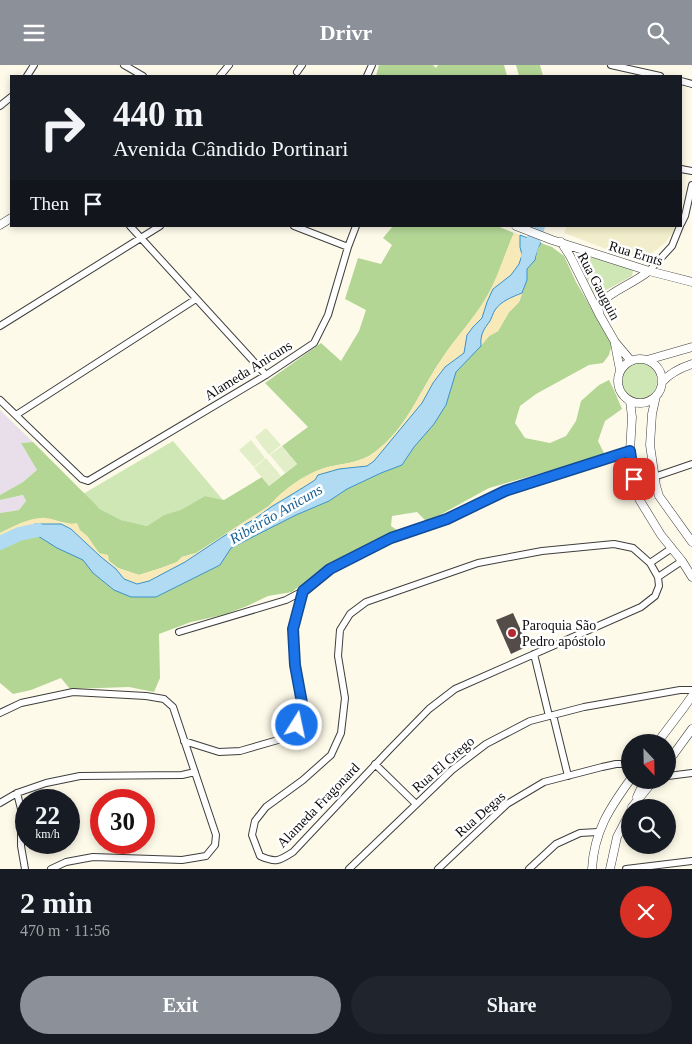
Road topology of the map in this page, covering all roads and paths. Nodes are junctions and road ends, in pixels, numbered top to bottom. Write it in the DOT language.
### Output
graph roads {
  1 [pos="124,65"];
  2 [pos="302,65"];
  3 [pos="612,65"];
  4 [pos="298,72"];
  5 [pos="141,75"];
  6 [pos="656,75"];
  7 [pos="10,98"];
  8 [pos="0,106"];
  9 [pos="692,185"];
  10 [pos="684,216"];
  11 [pos="692,218"];
  12 [pos="682,222"];
  13 [pos="131,227"];
  14 [pos="159,227"];
  15 [pos="297,227"];
  16 [pos="356,227"];
  17 [pos="519,227"];
  18 [pos="680,227"];
  19 [pos="141,239"];
  20 [pos="561,242"];
  21 [pos="348,247"];
  22 [pos="649,271"];
  23 [pos="692,281"];
  24 [pos="196,299"];
  25 [pos="599,314"];
  26 [pos="0,326"];
  27 [pos="615,342"];
  28 [pos="692,347"];
  29 [pos="647,360"];
  30 [pos="631,361"];
  31 [pos="692,364"];
  32 [pos="620,370"];
  33 [pos="266,375"];
  34 [pos="662,383"];
  35 [pos="656,396"];
  36 [pos="0,400"];
  37 [pos="630,401"];
  38 [pos="16,415"];
  39 [pos="630,451"];
  40 [pos="692,465"];
  41 [pos="654,477"];
  42 [pos="692,542"];
  43 [pos="672,548"];
  44 [pos="682,561"];
  45 [pos="650,563"];
  46 [pos="658,577"];
  47 [pos="692,577"];
  48 [pos="303,591"];
  49 [pos="179,632"];
  50 [pos="534,654"];
  51 [pos="692,690"];
  52 [pos="692,695"];
  53 [pos="0,713"];
  54 [pos="551,716"];
  55 [pos="692,729"];
  56 [pos="664,734"];
  57 [pos="184,741"];
  58 [pos="676,751"];
  59 [pos="375,764"];
  60 [pos="621,764"];
  61 [pos="195,772"];
  62 [pos="692,773"];
  63 [pos="676,775"];
  64 [pos="568,776"];
  65 [pos="28,789"];
  66 [pos="623,789"];
  67 [pos="647,789"];
  68 [pos="15,794"];
  69 [pos="639,799"];
  70 [pos="0,803"];
  71 [pos="416,804"];
  72 [pos="621,829"];
  73 [pos="598,832"];
  74 [pos="22,854"];
  75 [pos="692,861"];
  76 [pos="25,869"];
  77 [pos="51,869"];
  78 [pos="348,869"];
  79 [pos="438,869"];
  80 [pos="529,869"];
  81 [pos="592,869"];
  82 [pos="610,869"];
  83 [pos="626,869"];
  1 -- 5 [label="street"];
  2 -- 4 [label="street"];
  3 -- 6 [label="street"];
  7 -- 8 [label="street"];
  9 -- 10 [label="street"];
  10 -- 11 [label="street"];
  10 -- 12 [label="street"];
  13 -- 19 [label="street"];
  14 -- 19 [label="street"];
  15 -- 21 [label="street"];
  16 -- 21 [label="street, Alameda Anicuns"];
  17 -- 20 [label="street, Rua Ernts"];
  18 -- 22 [label="street"];
  19 -- 24 [label="street"];
  19 -- 26 [label="street"];
  20 -- 22 [label="street, Rua Ernts"];
  20 -- 25 [label="street, Rua Gauguin"];
  21 -- 33 [label="street, Alameda Anicuns"];
  22 -- 23 [label="street, Rua Ernts"];
  22 -- 25 [label="street"];
  24 -- 33 [label="street"];
  24 -- 38 [label="street"];
  25 -- 27 [label="street, Rua Gauguin"];
  27 -- 30 [label="street, Rua Gauguin"];
  27 -- 32 [label="street, Rua Gauguin"];
  28 -- 29 [label="street"];
  29 -- 30 [label="street"];
  29 -- 34 [label="street"];
  30 -- 32 [label="street"];
  31 -- 34 [label="street"];
  32 -- 37 [label="street"];
  33 -- 38 [label="street, Alameda Anicuns"];
  34 -- 35 [label="street"];
  35 -- 37 [label="street"];
  35 -- 41 [label="street"];
  36 -- 38 [label="street"];
  37 -- 39 [label="street"];
  39 -- 43 [label="street"];
  39 -- 48 [label="street"];
  40 -- 41 [label="street"];
  41 -- 42 [label="street"];
  43 -- 44 [label="street"];
  43 -- 45 [label="street"];
  44 -- 46 [label="street"];
  44 -- 47 [label="street"];
  45 -- 46 [label="street, Alameda Fragonard"];
  45 -- 59 [label="street, Alameda Fragonard"];
  46 -- 50 [label="street, Alameda Fragonard"];
  48 -- 49 [label="street"];
  48 -- 57 [label="street"];
  50 -- 54 [label="street"];
  50 -- 59 [label="street, Alameda Fragonard"];
  51 -- 54 [label="street, Rua El Grego"];
  52 -- 56 [label="street"];
  53 -- 57 [label="street"];
  54 -- 64 [label="street"];
  54 -- 71 [label="street, Rua El Grego"];
  55 -- 58 [label="street"];
  57 -- 61 [label="street"];
  59 -- 71 [label="street"];
  60 -- 64 [label="street, Rua Degas"];
  61 -- 65 [label="street"];
  61 -- 77 [label="street"];
  62 -- 63 [label="street"];
  64 -- 79 [label="street, Rua Degas"];
  66 -- 73 [label="street"];
  67 -- 69 [label="street"];
  68 -- 70 [label="street"];
  71 -- 78 [label="street, Rua El Grego"];
  72 -- 82 [label="street"];
  73 -- 80 [label="street"];
  73 -- 81 [label="street"];
  74 -- 76 [label="street"];
  75 -- 83 [label="street"];
}
